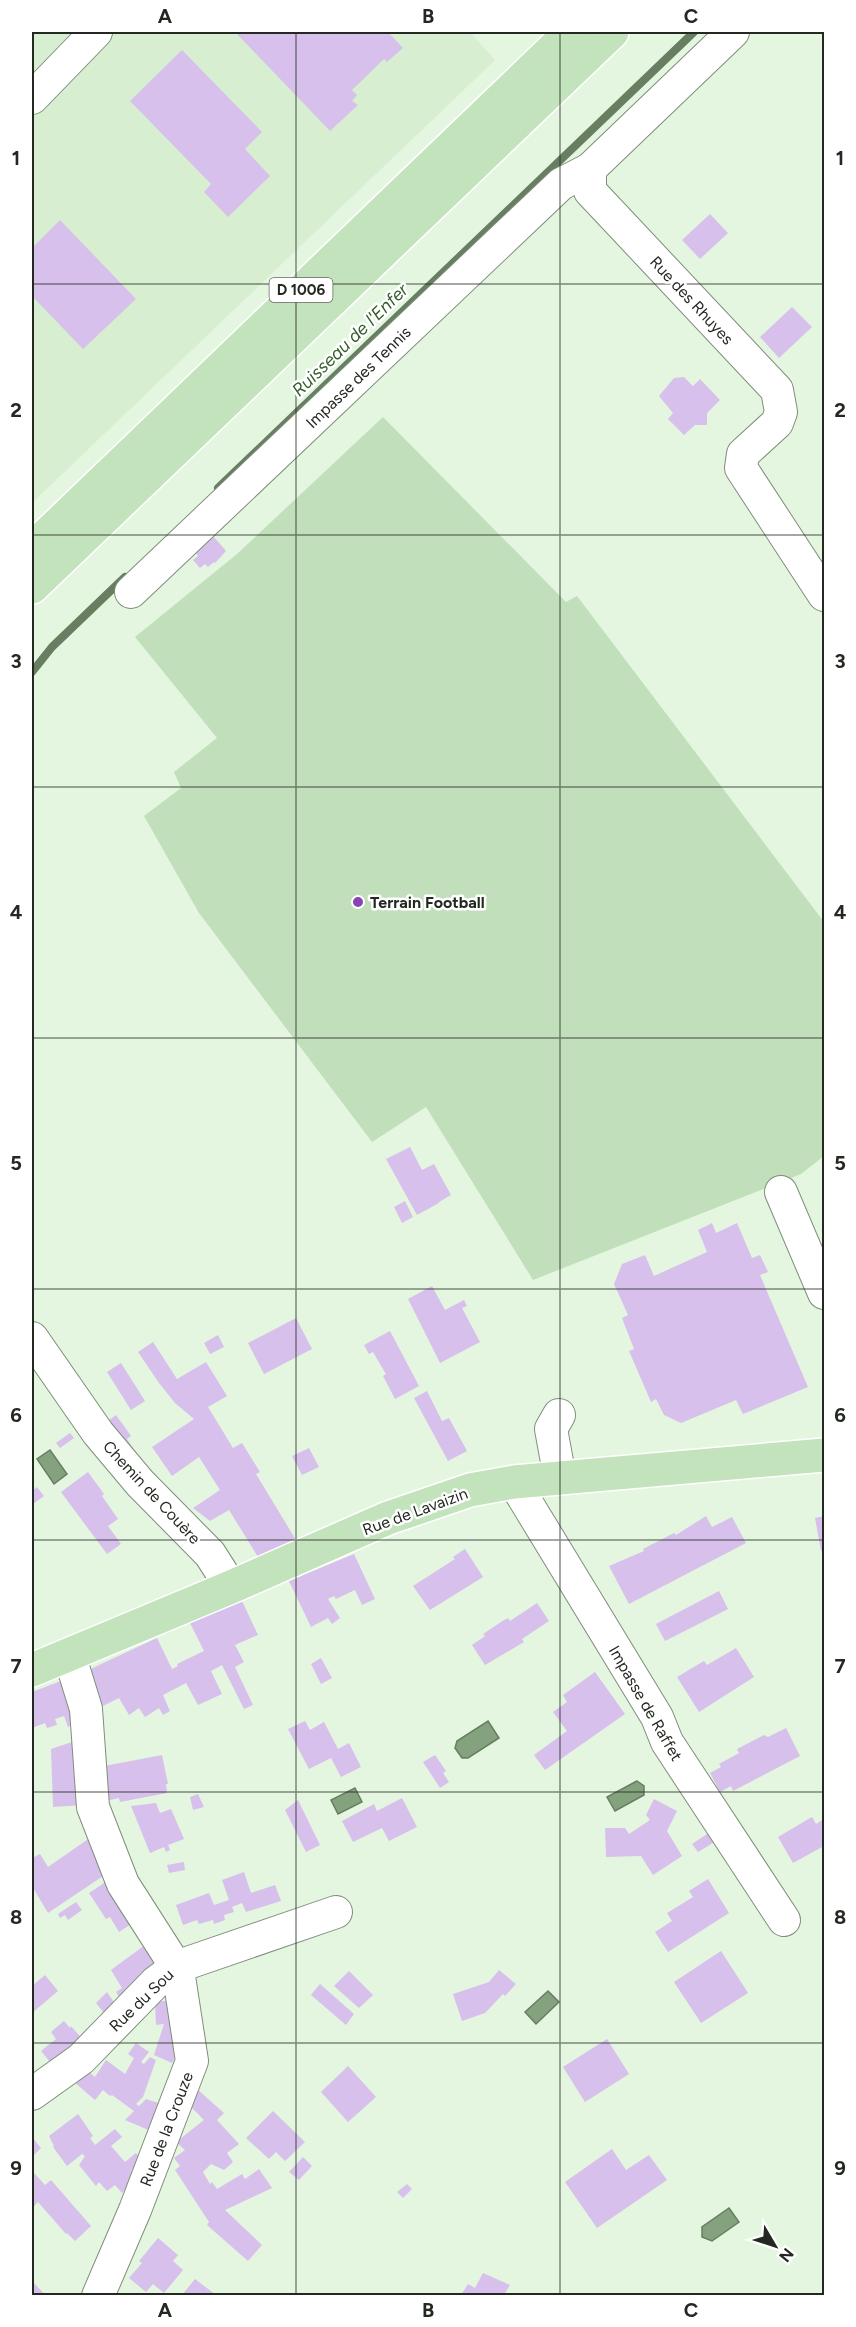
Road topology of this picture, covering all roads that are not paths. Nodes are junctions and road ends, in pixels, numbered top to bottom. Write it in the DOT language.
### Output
graph roads {
  1 [pos="96,32"];
  2 [pos="571,32"];
  3 [pos="612,32"];
  4 [pos="733,32"];
  5 [pos="32,98"];
  6 [pos="590,169"];
  7 [pos="32,549"];
  8 [pos="32,587"];
  9 [pos="131,592"];
  10 [pos="825,595"];
  11 [pos="781,1192"];
  12 [pos="825,1293"];
  13 [pos="32,1338"];
  14 [pos="559,1415"];
  15 [pos="825,1455"];
  16 [pos="560,1478"];
  17 [pos="514,1482"];
  18 [pos="231,1587"];
  19 [pos="69,1654"];
  20 [pos="32,1670"];
  21 [pos="336,1912"];
  22 [pos="784,1920"];
  23 [pos="176,1967"];
  24 [pos="32,2094"];
  25 [pos="98,2295"];
  1 -- 5 [label="street"];
  2 -- 7 [label="main road, D 1006"];
  3 -- 8 [label="main road, D 1006"];
  4 -- 6 [label="street"];
  6 -- 9 [label="street, Impasse des Tennis"];
  6 -- 10 [label="street, Rue des Rhuyes"];
  11 -- 12 [label="street"];
  13 -- 18 [label="street, Chemin de Couère"];
  14 -- 16 [label="street"];
  15 -- 16 [label="main road, Rue de Lavaizin"];
  16 -- 17 [label="main road, Rue de Lavaizin"];
  17 -- 18 [label="main road, Rue de Lavaizin"];
  17 -- 22 [label="street, Impasse de Raffet"];
  18 -- 19 [label="main road, Rue de Lavaizin"];
  19 -- 20 [label="main road, Rue de Lavaizin"];
  19 -- 23 [label="street, Rue de la Crouze"];
  21 -- 23 [label="street, Rue du Sou"];
  23 -- 24 [label="street, Rue du Sou"];
  23 -- 25 [label="street, Rue de la Crouze"];
}
